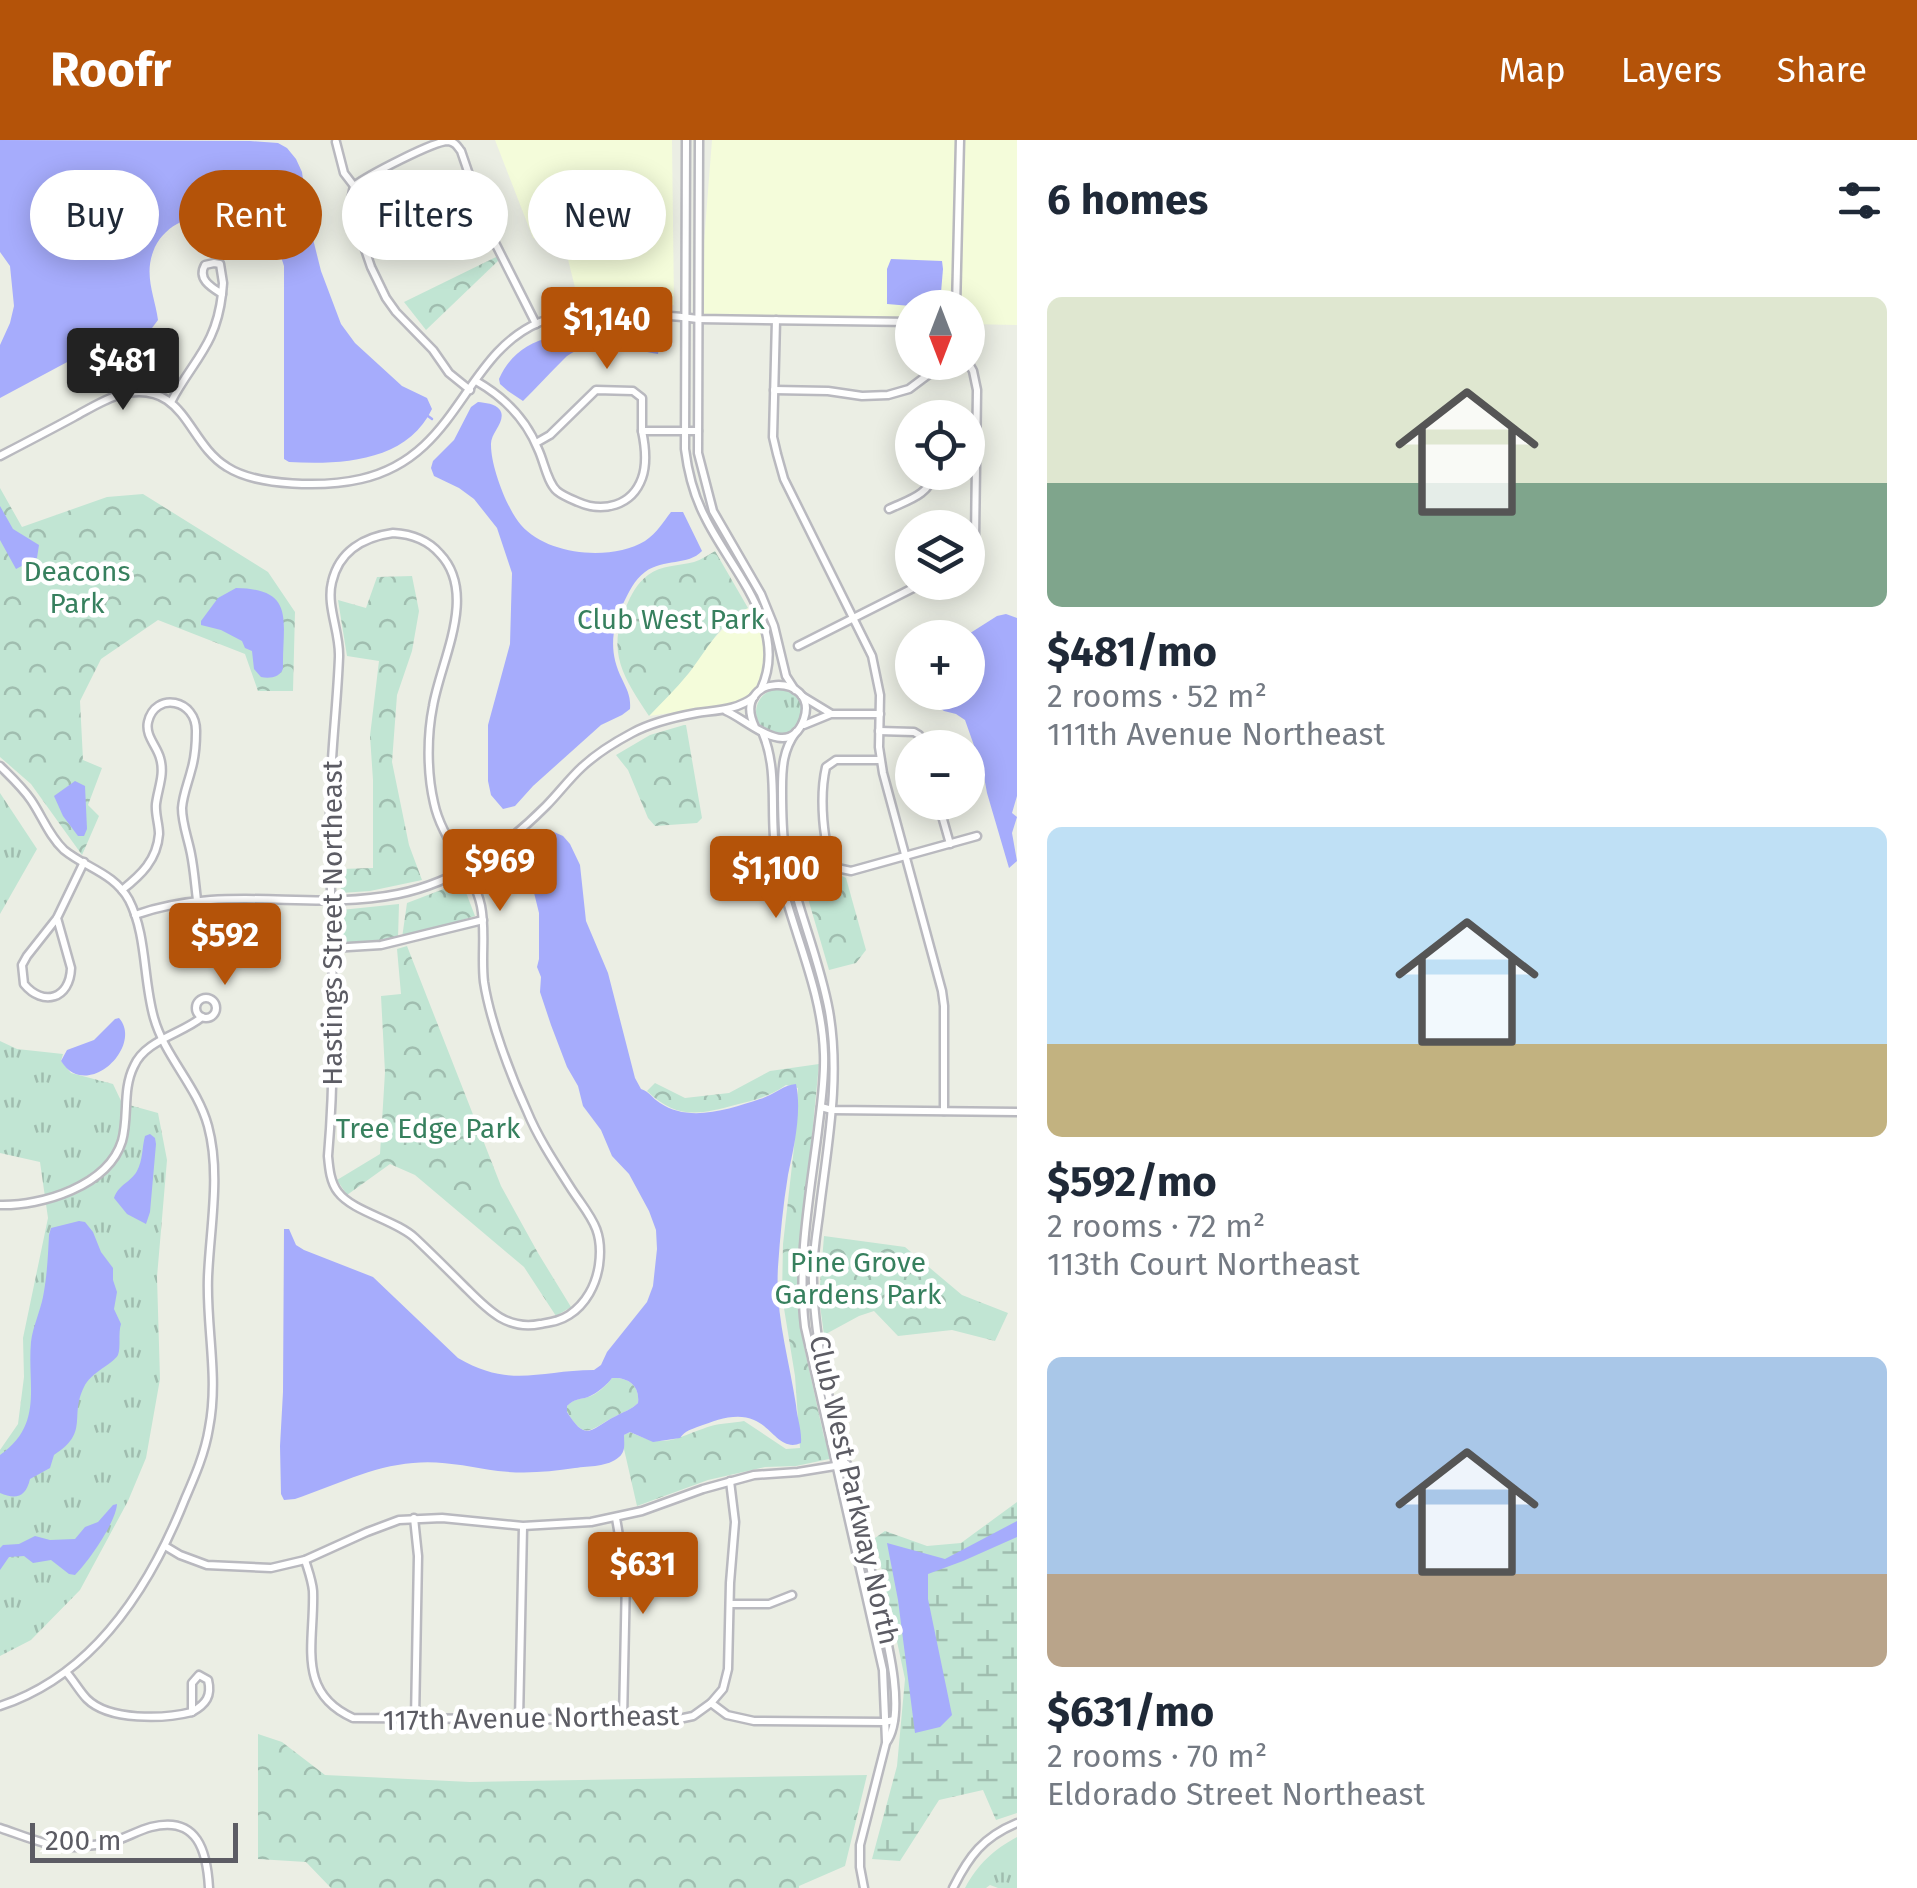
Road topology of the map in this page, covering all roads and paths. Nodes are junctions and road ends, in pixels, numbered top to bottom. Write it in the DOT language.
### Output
graph roads {
  1 [pos="686,140"];
  2 [pos="699,140"];
  3 [pos="960,140"];
  4 [pos="336,142"];
  5 [pos="343,170"];
  6 [pos="377,170"];
  7 [pos="466,170"];
  8 [pos="684,243"];
  9 [pos="698,244"];
  10 [pos="369,260"];
  11 [pos="503,260"];
  12 [pos="956,290"];
  13 [pos="222,294"];
  14 [pos="685,318"];
  15 [pos="698,319"];
  16 [pos="776,320"];
  17 [pos="895,322"];
  18 [pos="536,324"];
  19 [pos="921,380"];
  20 [pos="975,380"];
  21 [pos="476,381"];
  22 [pos="470,390"];
  23 [pos="774,390"];
  24 [pos="171,402"];
  25 [pos="685,430"];
  26 [pos="698,431"];
  27 [pos="642,432"];
  28 [pos="536,443"];
  29 [pos="0,456"];
  30 [pos="927,490"];
  31 [pos="889,509"];
  32 [pos="974,510"];
  33 [pos="895,598"];
  34 [pos="854,618"];
  35 [pos="798,646"];
  36 [pos="761,689"];
  37 [pos="797,692"];
  38 [pos="754,697"];
  39 [pos="724,711"];
  40 [pos="831,714"];
  41 [pos="880,714"];
  42 [pos="755,727"];
  43 [pos="797,730"];
  44 [pos="879,731"];
  45 [pos="895,731"];
  46 [pos="764,734"];
  47 [pos="880,760"];
  48 [pos="0,766"];
  49 [pos="943,820"];
  50 [pos="977,836"];
  51 [pos="950,844"];
  52 [pos="905,856"];
  53 [pos="84,862"];
  54 [pos="466,870"];
  55 [pos="122,890"];
  56 [pos="197,900"];
  57 [pos="332,900"];
  58 [pos="135,915"];
  59 [pos="57,918"];
  60 [pos="482,920"];
  61 [pos="332,948"];
  62 [pos="202,1017"];
  63 [pos="162,1041"];
  64 [pos="821,1108"];
  65 [pos="832,1110"];
  66 [pos="944,1110"];
  67 [pos="1017,1112"];
  68 [pos="0,1207"];
  69 [pos="847,1464"];
  70 [pos="836,1466"];
  71 [pos="730,1481"];
  72 [pos="414,1518"];
  73 [pos="616,1518"];
  74 [pos="522,1526"];
  75 [pos="165,1546"];
  76 [pos="305,1560"];
  77 [pos="792,1595"];
  78 [pos="730,1604"];
  79 [pos="67,1672"];
  80 [pos="711,1703"];
  81 [pos="0,1706"];
  82 [pos="192,1712"];
  83 [pos="415,1720"];
  84 [pos="519,1720"];
  85 [pos="623,1720"];
  86 [pos="894,1720"];
  87 [pos="884,1722"];
  88 [pos="886,1742"];
  89 [pos="1017,1823"];
  90 [pos="0,1828"];
  91 [pos="209,1888"];
  92 [pos="864,1888"];
  93 [pos="954,1888"];
  1 -- 8 [label="street"];
  2 -- 9 [label="street"];
  3 -- 12 [label="street"];
  4 -- 5 [label="street"];
  6 -- 7 [label="street"];
  8 -- 9 [label="street"];
  8 -- 14 [label="street"];
  9 -- 15 [label="street"];
  10 -- 22 [label="street"];
  11 -- 18 [label="street"];
  13 -- 13 [label="street"];
  13 -- 24 [label="street"];
  14 -- 15 [label="street"];
  14 -- 18 [label="street"];
  14 -- 25 [label="street"];
  15 -- 16 [label="street"];
  15 -- 26 [label="street"];
  16 -- 17 [label="street"];
  16 -- 23 [label="street"];
  18 -- 21 [label="street"];
  19 -- 23 [label="street"];
  20 -- 32 [label="street"];
  21 -- 22 [label="street"];
  21 -- 28 [label="street"];
  22 -- 24 [label="street"];
  23 -- 34 [label="street"];
  24 -- 29 [label="street"];
  25 -- 26 [label="street"];
  25 -- 27 [label="street"];
  25 -- 36 [label="street"];
  26 -- 37 [label="street"];
  27 -- 28 [label="street"];
  27 -- 28 [label="street"];
  30 -- 31 [label="street"];
  33 -- 34 [label="street"];
  34 -- 35 [label="street"];
  34 -- 41 [label="street"];
  36 -- 37 [label="street"];
  36 -- 38 [label="street"];
  37 -- 40 [label="street"];
  37 -- 43 [label="street"];
  38 -- 39 [label="street"];
  38 -- 42 [label="street"];
  39 -- 42 [label="street"];
  39 -- 54 [label="street"];
  40 -- 41 [label="street"];
  40 -- 43 [label="street"];
  41 -- 44 [label="street"];
  42 -- 46 [label="street"];
  43 -- 46 [label="street"];
  43 -- 65 [label="street, Club West Parkway North"];
  44 -- 45 [label="street"];
  44 -- 47 [label="street"];
  46 -- 64 [label="street"];
  47 -- 52 [label="street"];
  47 -- 52 [label="street"];
  48 -- 53 [label="street"];
  49 -- 51 [label="street"];
  50 -- 51 [label="street"];
  51 -- 52 [label="street"];
  52 -- 66 [label="street"];
  53 -- 55 [label="street"];
  53 -- 59 [label="street"];
  54 -- 57 [label="street"];
  54 -- 57 [label="street, Hastings Street Northeast"];
  54 -- 60 [label="street"];
  55 -- 56 [label="street"];
  55 -- 58 [label="street"];
  56 -- 57 [label="street"];
  56 -- 58 [label="street"];
  57 -- 61 [label="street, Hastings Street Northeast"];
  58 -- 63 [label="street"];
  59 -- 59 [label="street"];
  60 -- 61 [label="street"];
  60 -- 61 [label="street, Hastings Street Northeast"];
  62 -- 63 [label="street"];
  63 -- 68 [label="street"];
  63 -- 75 [label="street"];
  64 -- 65 [label="street"];
  64 -- 70 [label="street"];
  65 -- 66 [label="street"];
  65 -- 69 [label="street, Club West Parkway North"];
  66 -- 67 [label="street"];
  69 -- 70 [label="street"];
  69 -- 86 [label="street, Club West Parkway North"];
  70 -- 71 [label="street"];
  70 -- 87 [label="street"];
  71 -- 73 [label="street"];
  71 -- 78 [label="street"];
  72 -- 74 [label="street"];
  72 -- 76 [label="street"];
  72 -- 83 [label="street"];
  73 -- 74 [label="street"];
  73 -- 85 [label="street"];
  74 -- 84 [label="street"];
  75 -- 76 [label="street"];
  75 -- 79 [label="street"];
  76 -- 83 [label="street, 117th Avenue Northeast"];
  77 -- 78 [label="street"];
  78 -- 80 [label="street"];
  79 -- 81 [label="street"];
  79 -- 82 [label="street"];
  80 -- 85 [label="street, 117th Avenue Northeast"];
  80 -- 87 [label="street, 117th Avenue Northeast"];
  82 -- 82 [label="street"];
  83 -- 84 [label="street, 117th Avenue Northeast"];
  84 -- 85 [label="street, 117th Avenue Northeast"];
  86 -- 87 [label="street, 117th Avenue Northeast"];
  86 -- 88 [label="street"];
  87 -- 88 [label="street"];
  88 -- 92 [label="street"];
  89 -- 93 [label="street"];
  90 -- 91 [label="street"];
}
